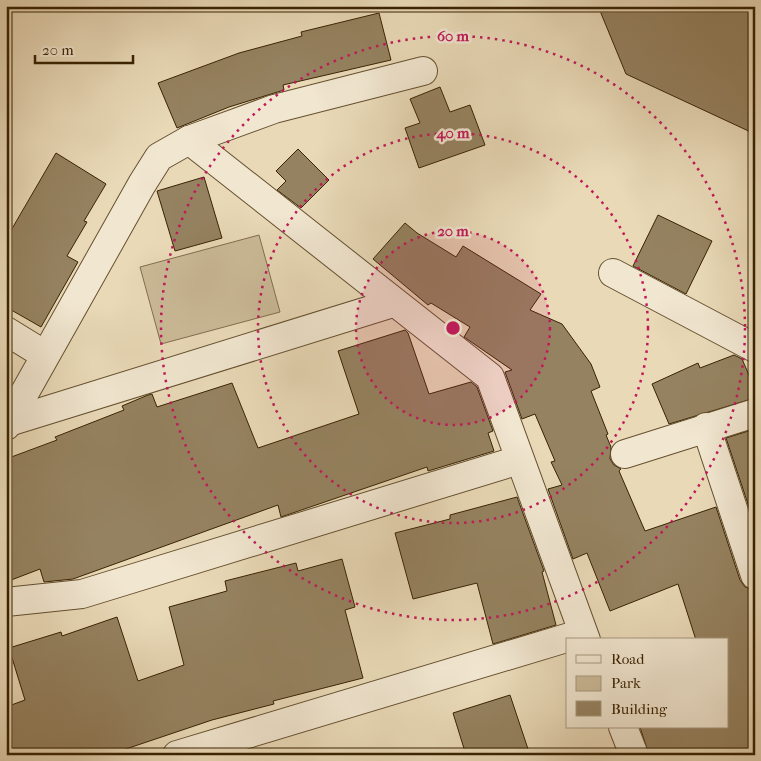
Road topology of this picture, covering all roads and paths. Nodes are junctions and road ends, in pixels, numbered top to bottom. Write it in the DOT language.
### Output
graph roads {
  1 [pos="423,71"];
  2 [pos="190,140"];
  3 [pos="613,273"];
  4 [pos="393,302"];
  5 [pos="6,331"];
  6 [pos="755,348"];
  7 [pos="45,354"];
  8 [pos="755,413"];
  9 [pos="7,424"];
  10 [pos="706,427"];
  11 [pos="625,454"];
  12 [pos="519,460"];
  13 [pos="753,566"];
  14 [pos="6,602"];
  15 [pos="584,636"];
  16 [pos="566,641"];
  17 [pos="623,728"];
  18 [pos="177,755"];
  19 [pos="634,755"];
  1 -- 2 [label="street"];
  2 -- 4 [label="street"];
  2 -- 7 [label="street"];
  3 -- 6 [label="street"];
  4 -- 9 [label="street"];
  4 -- 12 [label="street"];
  5 -- 7 [label="street"];
  7 -- 9 [label="street"];
  8 -- 10 [label="street"];
  10 -- 11 [label="street"];
  10 -- 13 [label="street"];
  12 -- 14 [label="street"];
  12 -- 15 [label="street"];
  16 -- 18 [label="street"];
  17 -- 19 [label="street"];
}
